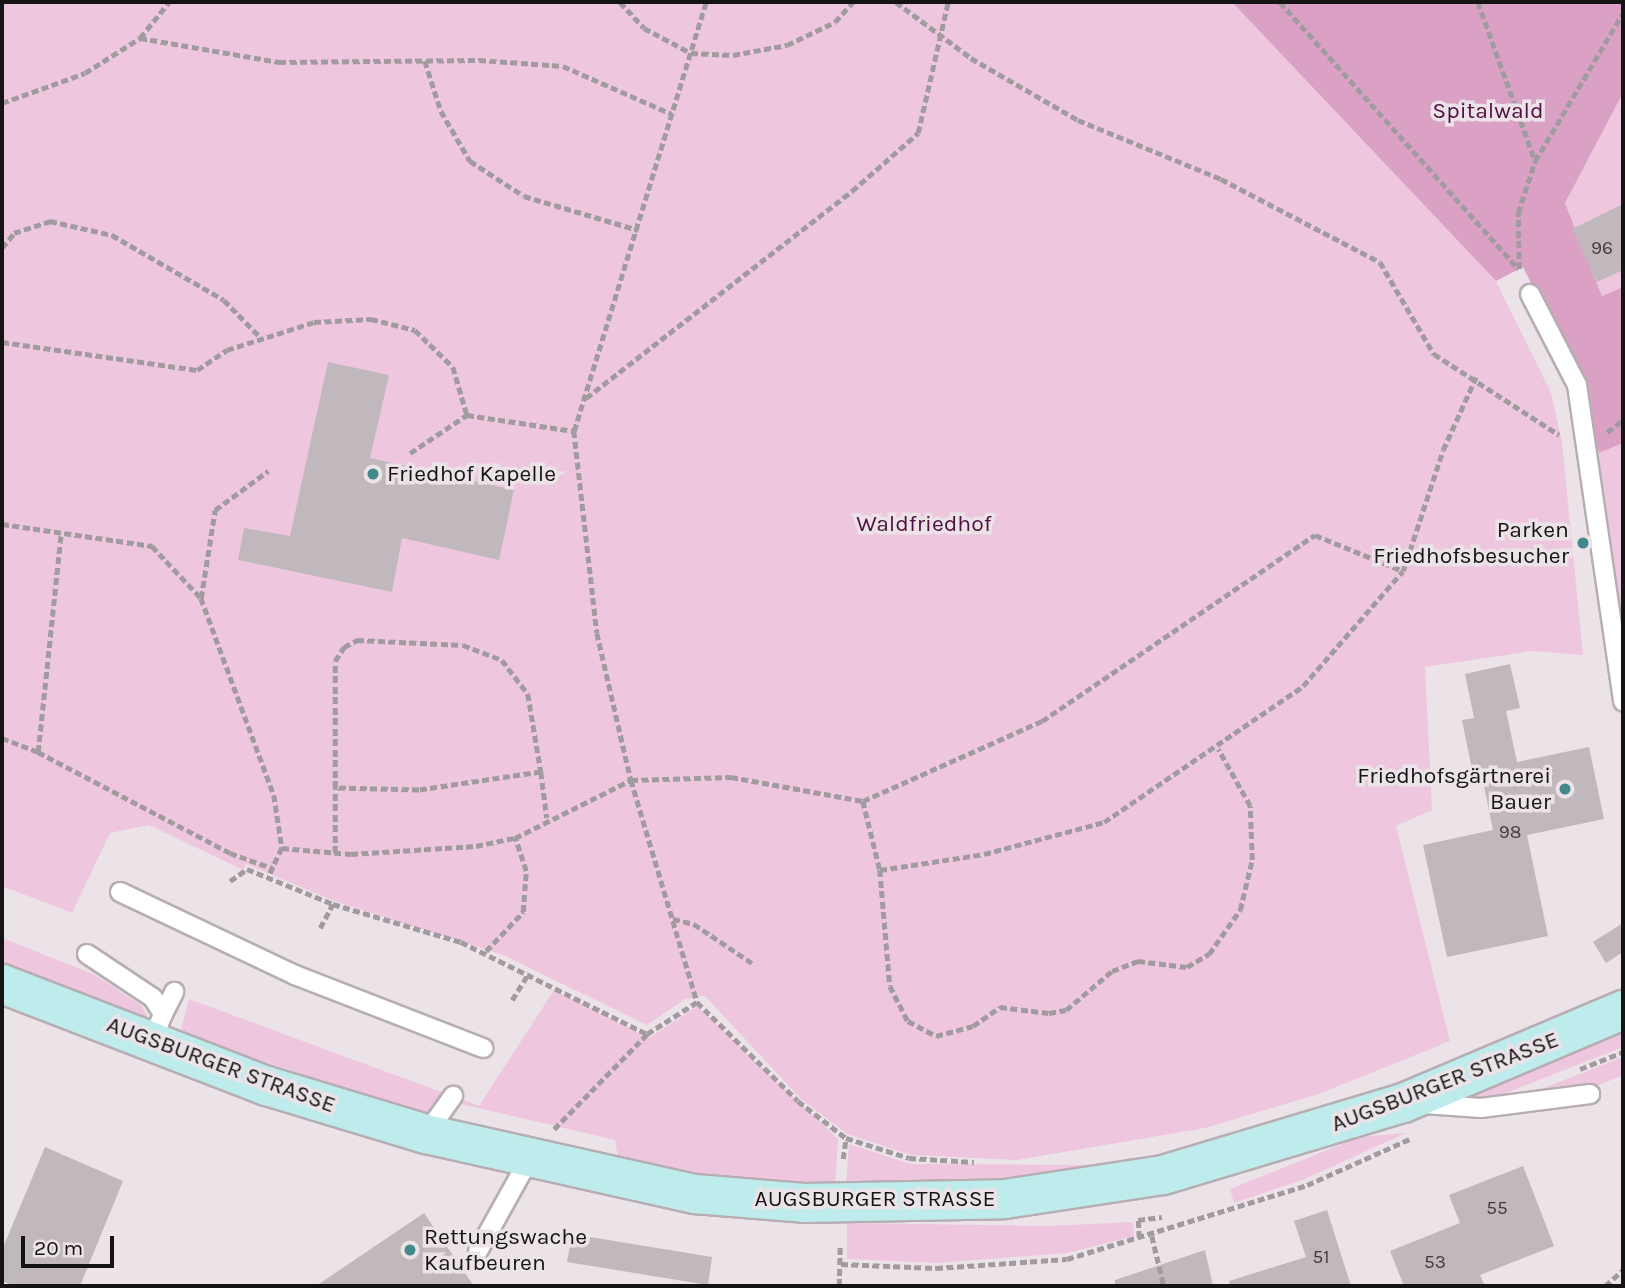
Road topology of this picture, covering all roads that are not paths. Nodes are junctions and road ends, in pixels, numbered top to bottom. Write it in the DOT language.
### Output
graph roads {
  1 [pos="1530,294"];
  2 [pos="1623,702"];
  3 [pos="120,892"];
  4 [pos="87,954"];
  5 [pos="2,984"];
  6 [pos="174,992"];
  7 [pos="1623,1010"];
  8 [pos="158,1027"];
  9 [pos="483,1048"];
  10 [pos="1590,1094"];
  11 [pos="453,1096"];
  12 [pos="1403,1103"];
  13 [pos="426,1134"];
  14 [pos="528,1161"];
  15 [pos="478,1251"];
  1 -- 2 [label="lane"];
  3 -- 9 [label="lane"];
  4 -- 8 [label="lane"];
  5 -- 8 [label="main road, AUGSBURGER STRASSE"];
  6 -- 8 [label="lane"];
  7 -- 12 [label="main road, AUGSBURGER STRASSE"];
  8 -- 13 [label="main road, AUGSBURGER STRASSE"];
  10 -- 12 [label="lane"];
  11 -- 13 [label="lane"];
  12 -- 14 [label="main road, AUGSBURGER STRASSE"];
  13 -- 14 [label="main road, AUGSBURGER STRASSE"];
  14 -- 15 [label="lane"];
}
